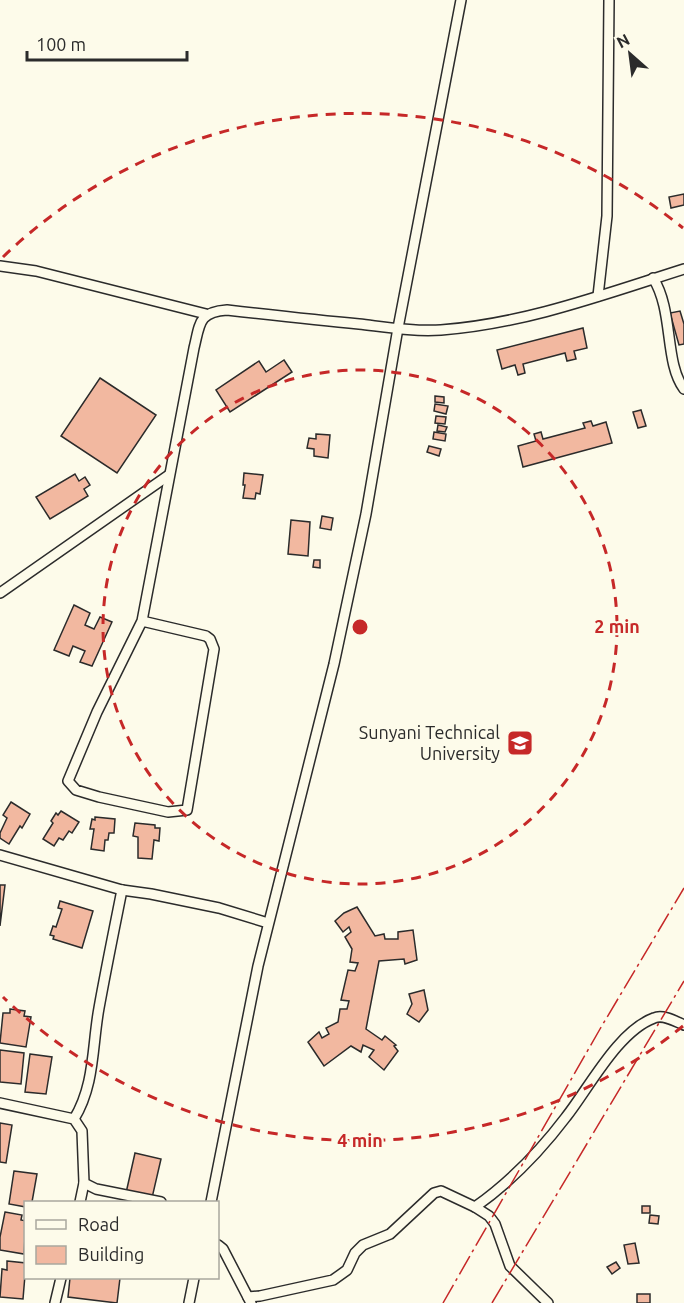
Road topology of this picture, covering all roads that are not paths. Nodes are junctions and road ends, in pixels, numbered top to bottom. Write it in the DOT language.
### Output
graph roads {
  1 [pos="461,0"];
  2 [pos="609,0"];
  3 [pos="0,266"];
  4 [pos="684,269"];
  5 [pos="653,278"];
  6 [pos="598,296"];
  7 [pos="206,314"];
  8 [pos="398,328"];
  9 [pos="684,389"];
  10 [pos="169,475"];
  11 [pos="0,593"];
  12 [pos="142,621"];
  13 [pos="0,855"];
  14 [pos="122,890"];
  15 [pos="268,923"];
  16 [pos="684,1025"];
  17 [pos="0,1103"];
  18 [pos="74,1119"];
  19 [pos="84,1184"];
  20 [pos="80,1201"];
  21 [pos="152,1201"];
  22 [pos="211,1201"];
  23 [pos="475,1207"];
  24 [pos="219,1246"];
  25 [pos="61,1279"];
  26 [pos="194,1279"];
  27 [pos="250,1300"];
  28 [pos="55,1303"];
  29 [pos="189,1303"];
  30 [pos="548,1303"];
  1 -- 8 [label="street"];
  2 -- 6 [label="street"];
  3 -- 7 [label="street"];
  4 -- 5 [label="street"];
  5 -- 6 [label="street"];
  5 -- 9 [label="street"];
  6 -- 8 [label="street"];
  7 -- 8 [label="street"];
  7 -- 10 [label="street"];
  8 -- 15 [label="street"];
  10 -- 11 [label="street"];
  10 -- 12 [label="street"];
  12 -- 12 [label="street"];
  13 -- 14 [label="street"];
  14 -- 15 [label="street"];
  14 -- 18 [label="street"];
  15 -- 22 [label="street"];
  16 -- 23 [label="street"];
  17 -- 18 [label="street"];
  18 -- 19 [label="street"];
  19 -- 20 [label="street"];
  19 -- 21 [label="street"];
  23 -- 27 [label="street"];
  23 -- 30 [label="street"];
  24 -- 27 [label="street"];
  25 -- 28 [label="street"];
  26 -- 29 [label="street"];
}
